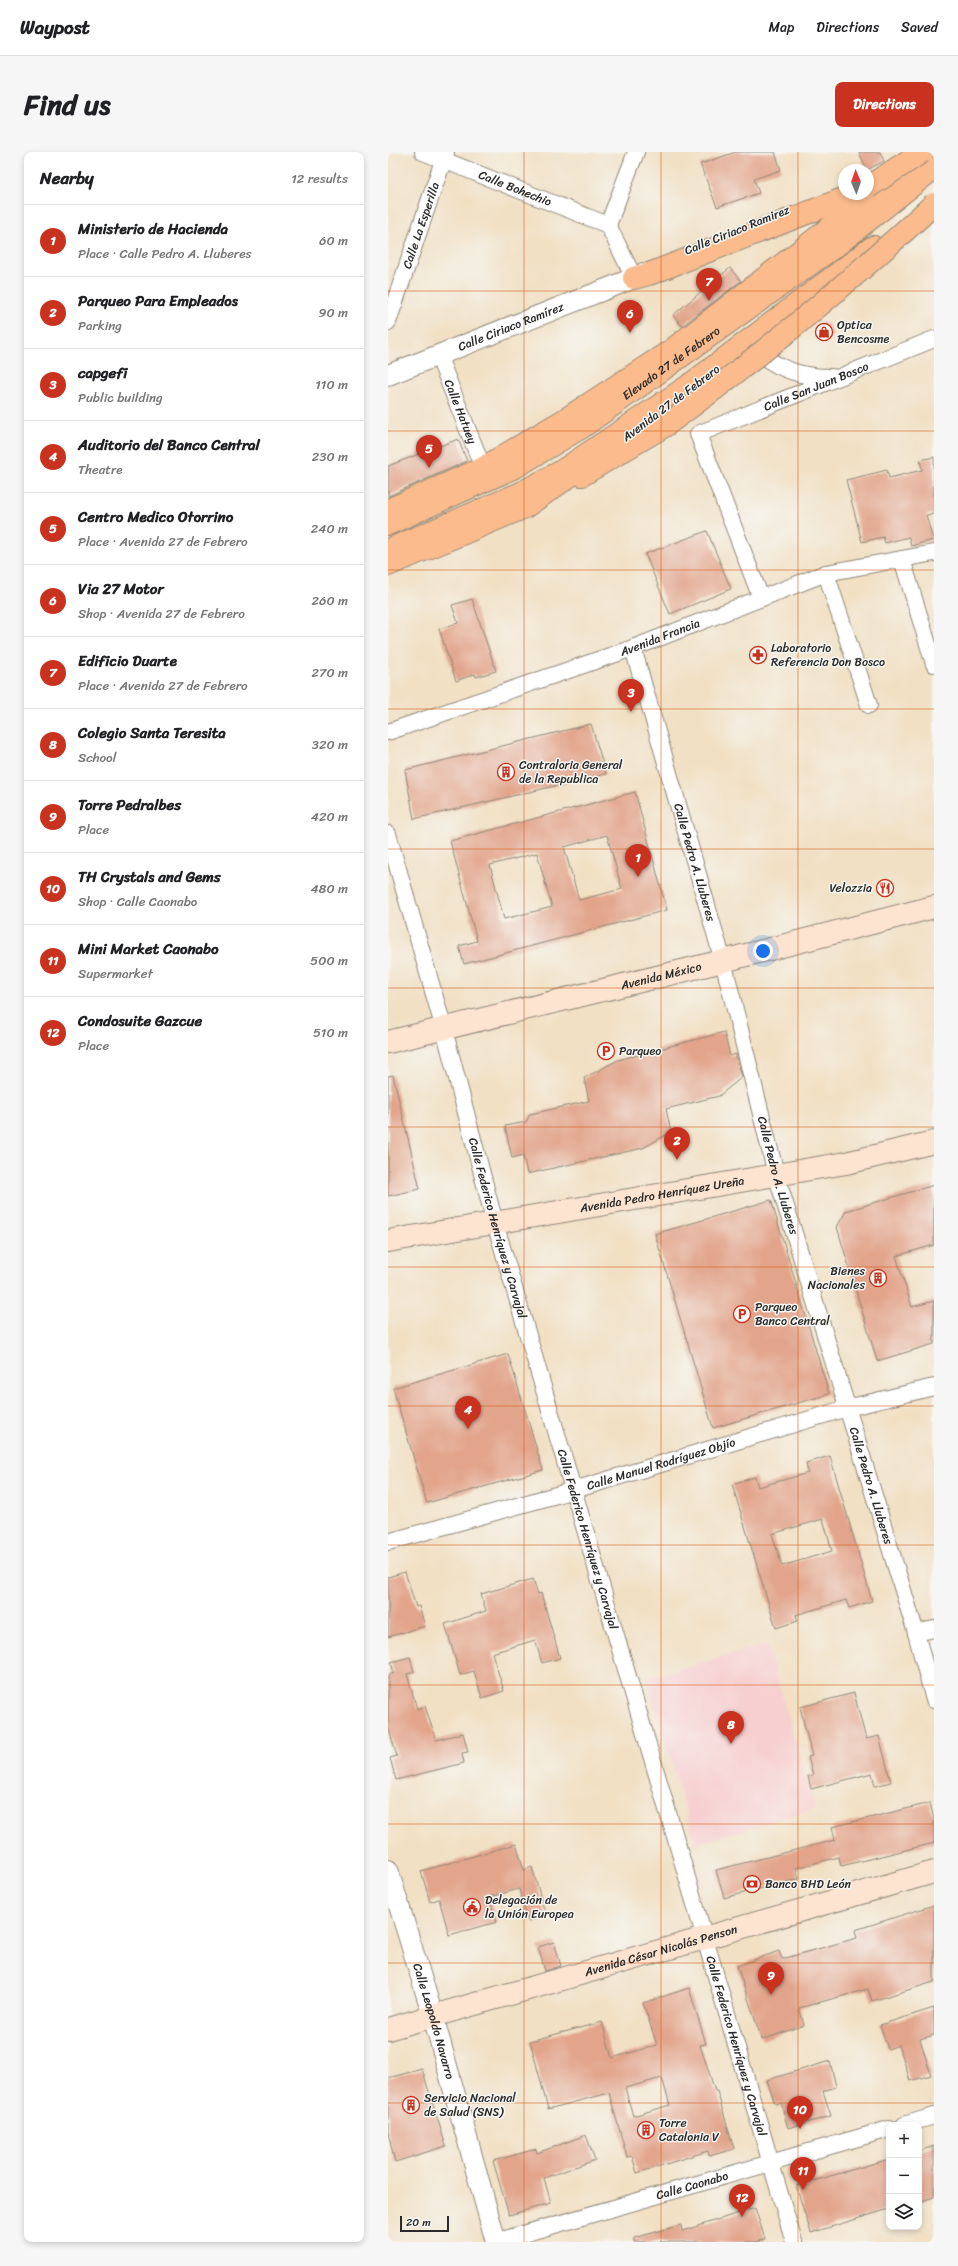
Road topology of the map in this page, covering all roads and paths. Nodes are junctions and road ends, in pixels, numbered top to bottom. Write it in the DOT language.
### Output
graph roads {
  1 [pos="423,152"];
  2 [pos="636,152"];
  3 [pos="445,156"];
  4 [pos="928,156"];
  5 [pos="874,176"];
  6 [pos="874,184"];
  7 [pos="838,189"];
  8 [pos="840,200"];
  9 [pos="934,202"];
  10 [pos="934,207"];
  11 [pos="608,225"];
  12 [pos="634,278"];
  13 [pos="388,322"];
  14 [pos="934,339"];
  15 [pos="748,344"];
  16 [pos="438,355"];
  17 [pos="388,375"];
  18 [pos="840,376"];
  19 [pos="484,468"];
  20 [pos="525,507"];
  21 [pos="388,510"];
  22 [pos="388,524"];
  23 [pos="388,550"];
  24 [pos="934,553"];
  25 [pos="902,559"];
  26 [pos="388,565"];
  27 [pos="826,573"];
  28 [pos="761,598"];
  29 [pos="633,648"];
  30 [pos="934,664"];
  31 [pos="869,705"];
  32 [pos="388,732"];
  33 [pos="388,834"];
  34 [pos="934,907"];
  35 [pos="723,961"];
  36 [pos="444,1029"];
  37 [pos="388,1042"];
  38 [pos="934,1142"];
  39 [pos="776,1174"];
  40 [pos="495,1224"];
  41 [pos="388,1241"];
  42 [pos="934,1387"];
  43 [pos="847,1408"];
  44 [pos="574,1490"];
  45 [pos="388,1542"];
  46 [pos="934,1629"];
  47 [pos="916,1633"];
  48 [pos="934,1700"];
  49 [pos="388,1870"];
  50 [pos="934,1872"];
  51 [pos="706,1938"];
  52 [pos="433,2016"];
  53 [pos="388,2029"];
  54 [pos="934,2116"];
  55 [pos="914,2122"];
  56 [pos="886,2130"];
  57 [pos="772,2162"];
  58 [pos="496,2242"];
  59 [pos="794,2242"];
  1 -- 3 [label="street, Calle Bohechio"];
  2 -- 11 [label="street"];
  3 -- 11 [label="street, Calle Bohechio"];
  3 -- 13 [label="street, Calle La Esperilla"];
  4 -- 5 [label="street"];
  4 -- 6 [label="main road, bridge"];
  4 -- 19 [label="main road"];
  4 -- 22 [label="main road, Elevado 27 de Febrero"];
  7 -- 12 [label="street, Calle Ciriaco Ramirez"];
  8 -- 12 [label="main road"];
  9 -- 20 [label="main road, bridge"];
  9 -- 23 [label="main road"];
  10 -- 15 [label="main road, Avenida 27 de Febrero"];
  11 -- 12 [label="street"];
  12 -- 16 [label="street, Calle Ciriaco Ramírez"];
  14 -- 18 [label="street, Calle San Juan Bosco"];
  15 -- 18 [label="street"];
  15 -- 20 [label="main road, Avenida 27 de Febrero"];
  16 -- 17 [label="street, Calle Ciriaco Ramírez"];
  16 -- 19 [label="street, Calle Hatuey"];
  18 -- 28 [label="street, Calle San Juan Bosco"];
  19 -- 21 [label="main road"];
  20 -- 26 [label="main road, Avenida 27 de Febrero"];
  24 -- 25 [label="street, Avenida Francia"];
  25 -- 27 [label="street, Avenida Francia"];
  25 -- 30 [label="street"];
  27 -- 28 [label="street, Avenida Francia"];
  27 -- 31 [label="street"];
  28 -- 29 [label="street, Avenida Francia"];
  29 -- 32 [label="street, Avenida Francia"];
  29 -- 35 [label="street, Calle Pedro A. Lluberes"];
  33 -- 36 [label="street, Calle Federico Henríquez y Carvajal"];
  34 -- 35 [label="main road, Avenida México"];
  35 -- 36 [label="main road, Avenida México"];
  35 -- 39 [label="street, Calle Pedro A. Lluberes"];
  36 -- 37 [label="main road, Avenida México"];
  36 -- 40 [label="street, Calle Federico Henríquez y Carvajal"];
  38 -- 39 [label="main road, Avenida Pedro Henríquez Ureña"];
  39 -- 40 [label="main road, Avenida Pedro Henríquez Ureña"];
  39 -- 43 [label="street, Calle Pedro A. Lluberes"];
  40 -- 41 [label="main road, Avenida Pedro Henríquez Ureña"];
  40 -- 44 [label="street, Calle Federico Henríquez y Carvajal"];
  42 -- 43 [label="street, Calle Manuel Rodríguez Objío"];
  43 -- 44 [label="street, Calle Manuel Rodríguez Objío"];
  43 -- 47 [label="street, Calle Pedro A. Lluberes"];
  44 -- 45 [label="street, Calle Manuel Rodríguez Objío"];
  44 -- 51 [label="street, Calle Federico Henríquez y Carvajal"];
  46 -- 47 [label="street"];
  47 -- 48 [label="street, Calle Pedro A. Lluberes"];
  49 -- 52 [label="street, Calle Leopoldo Navarro"];
  50 -- 51 [label="main road, Avenida César Nicolás Penson"];
  51 -- 52 [label="main road, Avenida César Nicolás Penson"];
  51 -- 57 [label="street, Calle Federico Henríquez y Carvajal"];
  52 -- 53 [label="main road, Avenida César Nicolás Penson"];
  52 -- 58 [label="street, Calle Leopoldo Navarro"];
  54 -- 55 [label="street"];
  56 -- 57 [label="street, Calle Caonabo"];
  57 -- 58 [label="street, Calle Caonabo"];
  57 -- 59 [label="street, Calle Federico Henríquez y Carvajal"];
}
